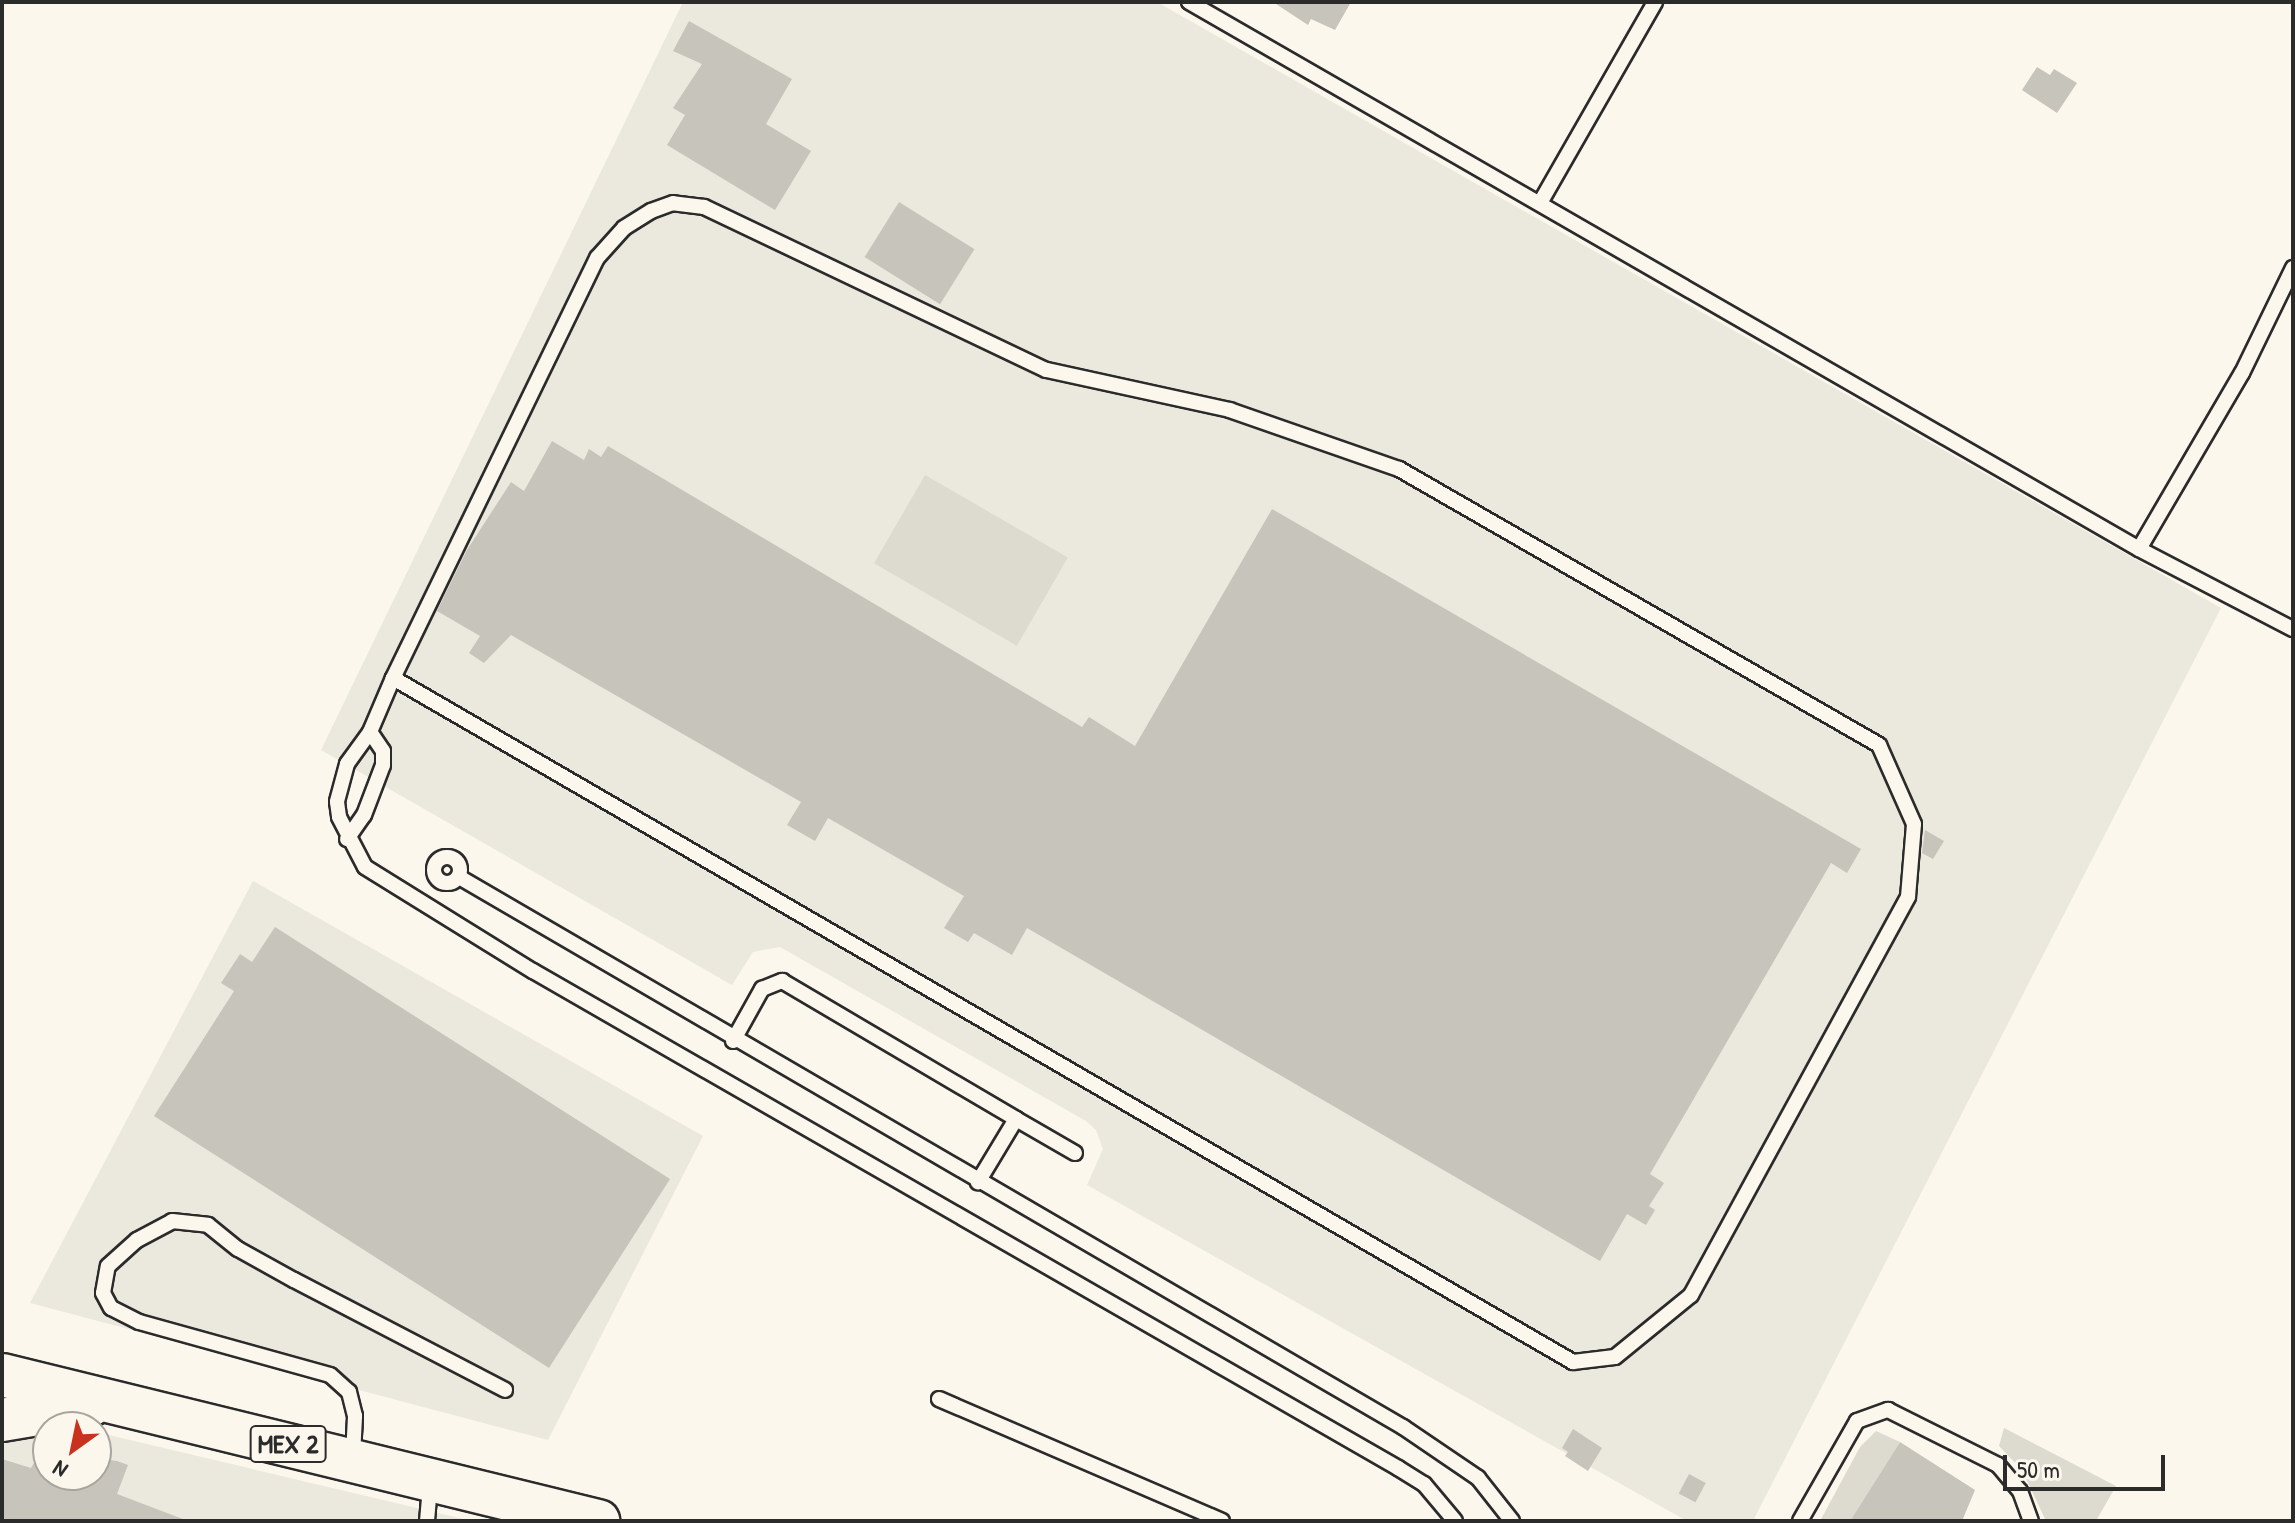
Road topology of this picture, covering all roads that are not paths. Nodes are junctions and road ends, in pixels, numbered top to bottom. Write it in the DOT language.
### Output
graph roads {
  1 [pos="1189,2"];
  2 [pos="1655,2"];
  3 [pos="1540,203"];
  4 [pos="2293,268"];
  5 [pos="2139,549"];
  6 [pos="2293,629"];
  7 [pos="393,678"];
  8 [pos="370,732"];
  9 [pos="347,839"];
  10 [pos="459,877"];
  11 [pos="733,1041"];
  12 [pos="1016,1119"];
  13 [pos="1075,1153"];
  14 [pos="978,1182"];
  15 [pos="2,1375"];
  16 [pos="505,1390"];
  17 [pos="939,1399"];
  18 [pos="115,1403"];
  19 [pos="2,1420"];
  20 [pos="353,1460"];
  21 [pos="431,1480"];
  22 [pos="1437,1498"];
  23 [pos="427,1521"];
  24 [pos="598,1521"];
  25 [pos="1222,1521"];
  26 [pos="1439,1521"];
  27 [pos="1455,1521"];
  28 [pos="1512,1521"];
  29 [pos="1800,1521"];
  30 [pos="2031,1521"];
  1 -- 3 [label="lane"];
  2 -- 3 [label="lane"];
  3 -- 5 [label="lane"];
  4 -- 5 [label="lane"];
  5 -- 6 [label="lane"];
  7 -- 7 [label="lane"];
  7 -- 8 [label="lane"];
  8 -- 9 [label="lane"];
  8 -- 9 [label="lane"];
  9 -- 22 [label="lane"];
  10 -- 11 [label="lane"];
  11 -- 12 [label="lane"];
  11 -- 14 [label="lane"];
  12 -- 13 [label="lane"];
  12 -- 14 [label="lane"];
  14 -- 28 [label="lane"];
  15 -- 18 [label="main road, MEX 2"];
  16 -- 20 [label="lane"];
  17 -- 25 [label="lane"];
  18 -- 19 [label="main road, MEX 2"];
  18 -- 20 [label="main road, MEX 2"];
  20 -- 21 [label="main road, MEX 2"];
  21 -- 23 [label="lane"];
  21 -- 24 [label="main road, MEX 2"];
  22 -- 26 [label="lane"];
  22 -- 27 [label="lane"];
  29 -- 30 [label="lane"];
}
